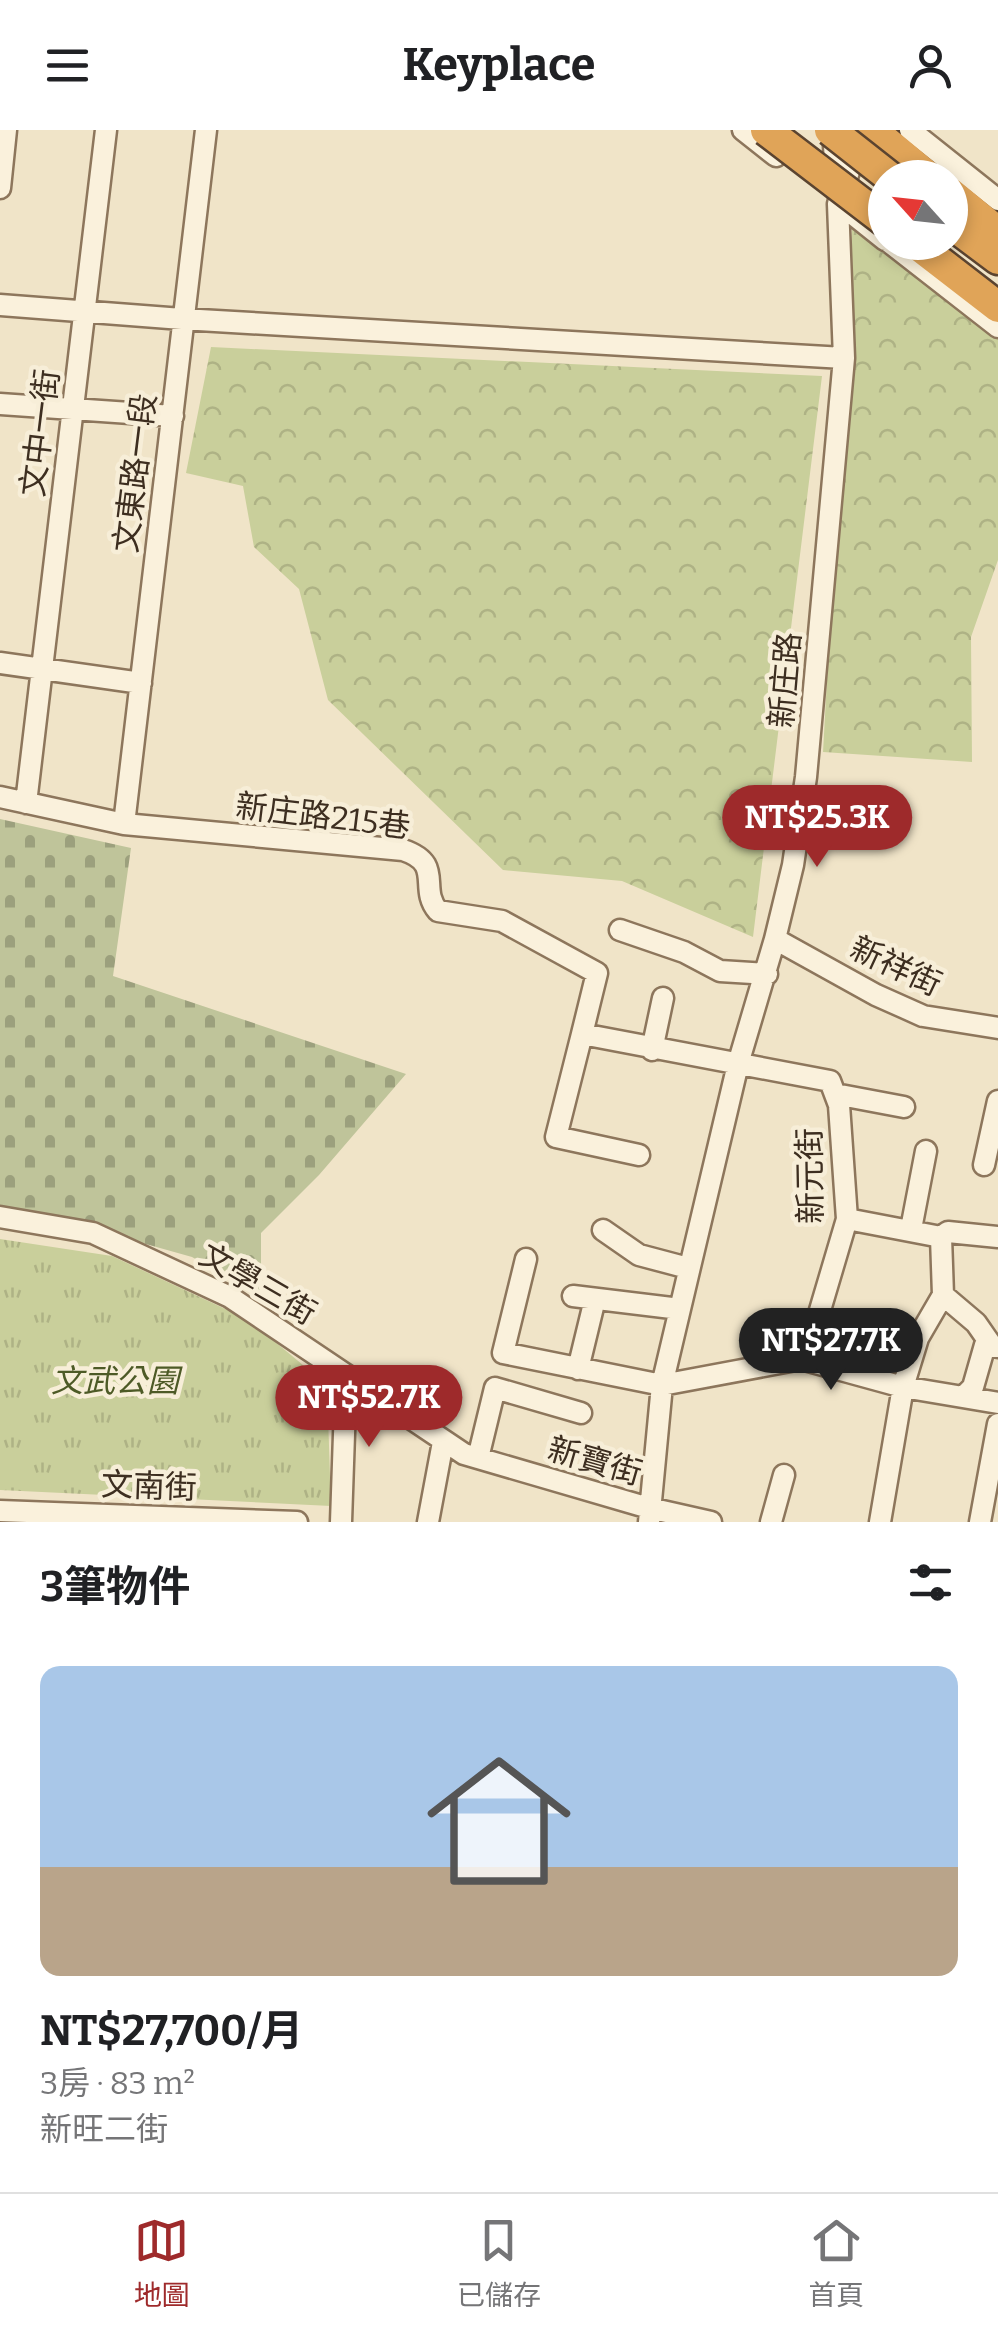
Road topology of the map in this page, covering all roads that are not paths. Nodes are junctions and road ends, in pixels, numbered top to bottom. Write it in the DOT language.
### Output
graph roads {
  1 [pos="6,130"];
  2 [pos="106,130"];
  3 [pos="206,130"];
  4 [pos="743,130"];
  5 [pos="766,130"];
  6 [pos="788,130"];
  7 [pos="832,130"];
  8 [pos="864,130"];
  9 [pos="872,130"];
  10 [pos="910,130"];
  11 [pos="869,160"];
  12 [pos="908,160"];
  13 [pos="1,179"];
  14 [pos="0,188"];
  15 [pos="868,190"];
  16 [pos="998,200"];
  17 [pos="838,204"];
  18 [pos="868,207"];
  19 [pos="968,208"];
  20 [pos="868,227"];
  21 [pos="998,232"];
  22 [pos="968,236"];
  23 [pos="998,259"];
  24 [pos="912,260"];
  25 [pos="937,260"];
  26 [pos="960,260"];
  27 [pos="998,289"];
  28 [pos="0,306"];
  29 [pos="998,307"];
  30 [pos="83,312"];
  31 [pos="182,319"];
  32 [pos="998,327"];
  33 [pos="844,358"];
  34 [pos="0,404"];
  35 [pos="73,409"];
  36 [pos="172,416"];
  37 [pos="0,663"];
  38 [pos="42,669"];
  39 [pos="140,682"];
  40 [pos="0,797"];
  41 [pos="26,802"];
  42 [pos="124,824"];
  43 [pos="620,930"];
  44 [pos="776,939"];
  45 [pos="767,974"];
  46 [pos="663,998"];
  47 [pos="998,1028"];
  48 [pos="582,1034"];
  49 [pos="652,1050"];
  50 [pos="738,1064"];
  51 [pos="835,1094"];
  52 [pos="998,1101"];
  53 [pos="904,1107"];
  54 [pos="926,1150"];
  55 [pos="639,1155"];
  56 [pos="984,1165"];
  57 [pos="0,1217"];
  58 [pos="847,1219"];
  59 [pos="911,1228"];
  60 [pos="604,1230"];
  61 [pos="941,1236"];
  62 [pos="998,1238"];
  63 [pos="526,1259"];
  64 [pos="688,1268"];
  65 [pos="943,1295"];
  66 [pos="573,1296"];
  67 [pos="595,1299"];
  68 [pos="680,1309"];
  69 [pos="995,1347"];
  70 [pos="800,1359"];
  71 [pos="578,1369"];
  72 [pos="346,1376"];
  73 [pos="662,1385"];
  74 [pos="903,1387"];
  75 [pos="963,1397"];
  76 [pos="998,1403"];
  77 [pos="580,1412"];
  78 [pos="998,1424"];
  79 [pos="443,1442"];
  80 [pos="471,1456"];
  81 [pos="784,1476"];
  82 [pos="0,1511"];
  83 [pos="649,1515"];
  84 [pos="42,1518"];
  85 [pos="143,1519"];
  86 [pos="234,1521"];
  87 [pos="285,1522"];
  88 [pos="296,1522"];
  89 [pos="341,1522"];
  90 [pos="428,1522"];
  91 [pos="711,1522"];
  92 [pos="771,1522"];
  93 [pos="880,1522"];
  94 [pos="980,1522"];
  1 -- 13 [label="street"];
  2 -- 30 [label="street, 文中一街"];
  3 -- 31 [label="street, 文東路一段"];
  4 -- 17 [label="street"];
  5 -- 18 [label="highway, bridge"];
  6 -- 15 [label="highway"];
  7 -- 11 [label="highway, bridge"];
  7 -- 17 [label="street"];
  8 -- 17 [label="street, 新庄路"];
  9 -- 12 [label="highway"];
  10 -- 16 [label="street"];
  13 -- 14 [label="street"];
  17 -- 20 [label="street"];
  17 -- 33 [label="street, 新庄路"];
  19 -- 21 [label="highway"];
  22 -- 23 [label="highway"];
  24 -- 32 [label="street"];
  25 -- 29 [label="highway"];
  26 -- 27 [label="highway"];
  28 -- 30 [label="street"];
  30 -- 31 [label="street"];
  30 -- 35 [label="street, 文中一街"];
  31 -- 33 [label="street"];
  31 -- 36 [label="street, 文東路一段"];
  33 -- 44 [label="street, 新庄路"];
  34 -- 35 [label="street"];
  35 -- 36 [label="street"];
  35 -- 38 [label="street, 文中一街"];
  36 -- 39 [label="street, 文東路一段"];
  37 -- 38 [label="street"];
  38 -- 39 [label="street"];
  38 -- 41 [label="street, 文中一街"];
  39 -- 42 [label="street, 文東路一段"];
  40 -- 41 [label="street"];
  41 -- 42 [label="street"];
  42 -- 48 [label="street, 新庄路215巷"];
  43 -- 45 [label="street"];
  44 -- 45 [label="street, 新庄路"];
  44 -- 47 [label="street, 新祥街"];
  45 -- 50 [label="street, 新庄路"];
  46 -- 49 [label="street"];
  48 -- 49 [label="street"];
  48 -- 55 [label="street"];
  49 -- 50 [label="street"];
  50 -- 51 [label="street, 新元街"];
  50 -- 64 [label="street, 新庄路"];
  51 -- 53 [label="street"];
  51 -- 58 [label="street, 新元街"];
  52 -- 56 [label="street"];
  54 -- 59 [label="street"];
  57 -- 72 [label="street, 文學三街"];
  58 -- 59 [label="street"];
  58 -- 70 [label="street, 新元街"];
  59 -- 61 [label="street"];
  60 -- 64 [label="street"];
  61 -- 62 [label="street"];
  61 -- 65 [label="street"];
  63 -- 71 [label="street"];
  64 -- 68 [label="street, 新庄路"];
  65 -- 69 [label="street"];
  65 -- 74 [label="street"];
  66 -- 67 [label="street"];
  67 -- 68 [label="street"];
  67 -- 71 [label="street"];
  68 -- 73 [label="street, 新庄路"];
  69 -- 75 [label="street"];
  70 -- 73 [label="street"];
  70 -- 74 [label="street"];
  71 -- 73 [label="street"];
  72 -- 79 [label="street, 文學三街"];
  72 -- 89 [label="street"];
  73 -- 83 [label="street, 新庄路"];
  74 -- 75 [label="street"];
  74 -- 93 [label="street"];
  75 -- 76 [label="street"];
  77 -- 80 [label="street"];
  78 -- 94 [label="street"];
  79 -- 80 [label="street, 文學三街"];
  79 -- 90 [label="street"];
  80 -- 83 [label="street, 新寶街"];
  81 -- 92 [label="street"];
  82 -- 84 [label="street, 文南街"];
  83 -- 91 [label="street, 新寶街"];
  84 -- 85 [label="street, 文南街"];
  85 -- 86 [label="street, 文南街"];
  86 -- 87 [label="street, 文南街"];
  87 -- 88 [label="street, 文南街"];
}
